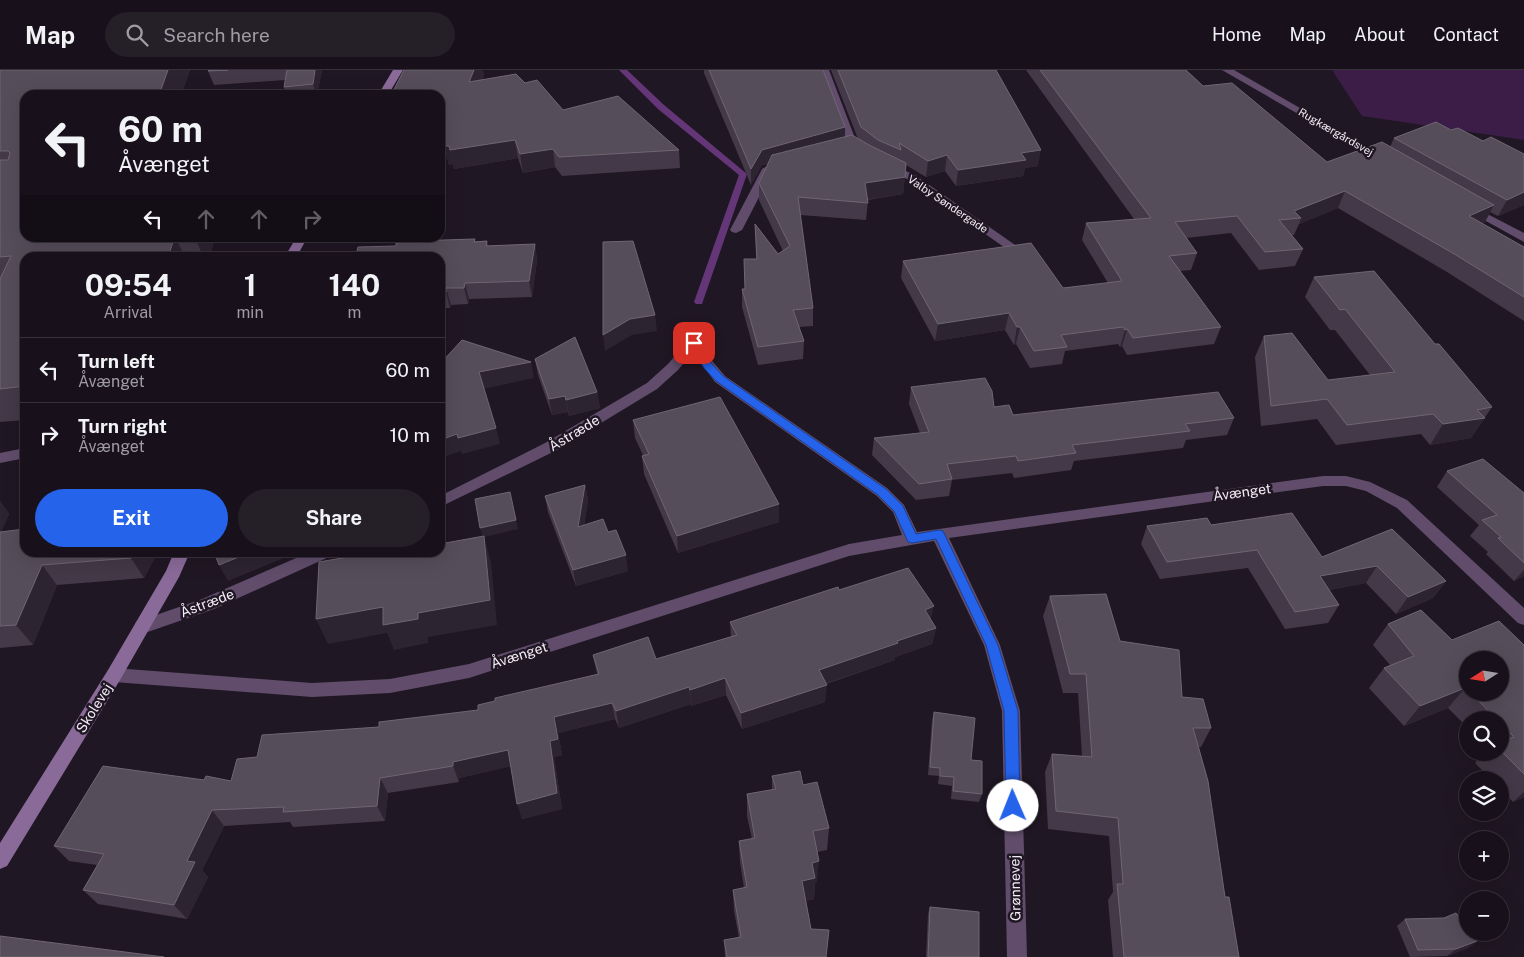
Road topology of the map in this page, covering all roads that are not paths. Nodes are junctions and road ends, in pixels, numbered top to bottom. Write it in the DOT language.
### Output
graph roads {
  1 [pos="398,70"];
  2 [pos="824,70"];
  3 [pos="1227,70"];
  4 [pos="386,90"];
  5 [pos="854,146"];
  6 [pos="838,150"];
  7 [pos="864,154"];
  8 [pos="879,162"];
  9 [pos="1388,162"];
  10 [pos="776,166"];
  11 [pos="1460,202"];
  12 [pos="736,230"];
  13 [pos="1524,238"];
  14 [pos="1015,249"];
  15 [pos="20,454"];
  16 [pos="0,458"];
  17 [pos="445,500"];
  18 [pos="939,534"];
  19 [pos="912,539"];
  20 [pos="180,557"];
  21 [pos="315,557"];
  22 [pos="1524,618"];
  23 [pos="142,627"];
  24 [pos="114,676"];
  25 [pos="0,860"];
  26 [pos="1017,957"];
  1 -- 4 [label="street"];
  2 -- 5 [label="street"];
  3 -- 9 [label="street, Rugkærgårdsvej"];
  5 -- 6 [label="street"];
  5 -- 7 [label="street"];
  8 -- 14 [label="street, Valby Søndergade"];
  10 -- 12 [label="street"];
  11 -- 13 [label="street"];
  15 -- 16 [label="street"];
  17 -- 19 [label="street, Åstræde"];
  18 -- 19 [label="street, Åvænget"];
  18 -- 22 [label="street, Åvænget"];
  18 -- 26 [label="street, Grønnevej"];
  19 -- 24 [label="street, Åvænget"];
  20 -- 23 [label="street, Skolevej"];
  21 -- 23 [label="street, Åstræde"];
  23 -- 24 [label="street, Skolevej"];
  24 -- 25 [label="street, Skolevej"];
}
